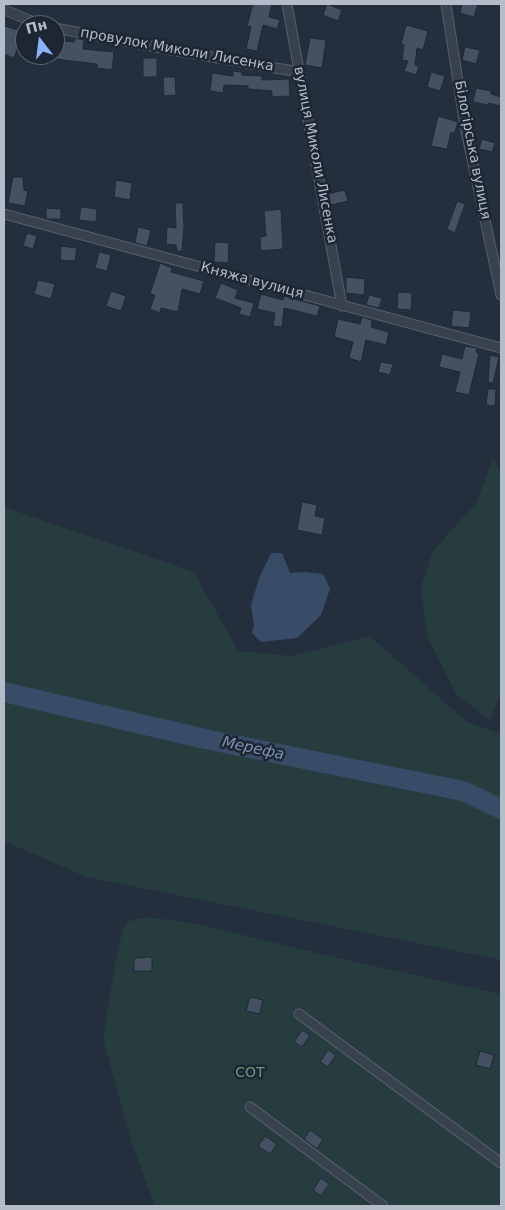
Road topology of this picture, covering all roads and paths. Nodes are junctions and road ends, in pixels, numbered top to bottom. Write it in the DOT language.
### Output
graph roads {
  1 [pos="287,4"];
  2 [pos="446,4"];
  3 [pos="6,9"];
  4 [pos="19,15"];
  5 [pos="65,30"];
  6 [pos="299,72"];
  7 [pos="4,214"];
  8 [pos="501,295"];
  9 [pos="342,306"];
  10 [pos="501,348"];
  11 [pos="298,1014"];
  12 [pos="250,1107"];
  13 [pos="501,1163"];
  14 [pos="383,1206"];
  1 -- 6 [label="street, вулиця Миколи Лисенка"];
  2 -- 8 [label="street, Білогірська вулиця"];
  3 -- 4 [label="street"];
  5 -- 6 [label="street, провулок Миколи Лисенка"];
  6 -- 9 [label="street, вулиця Миколи Лисенка"];
  7 -- 9 [label="street, Княжа вулиця"];
  9 -- 10 [label="street, Княжа вулиця"];
  11 -- 13 [label="street"];
  12 -- 14 [label="street"];
}
